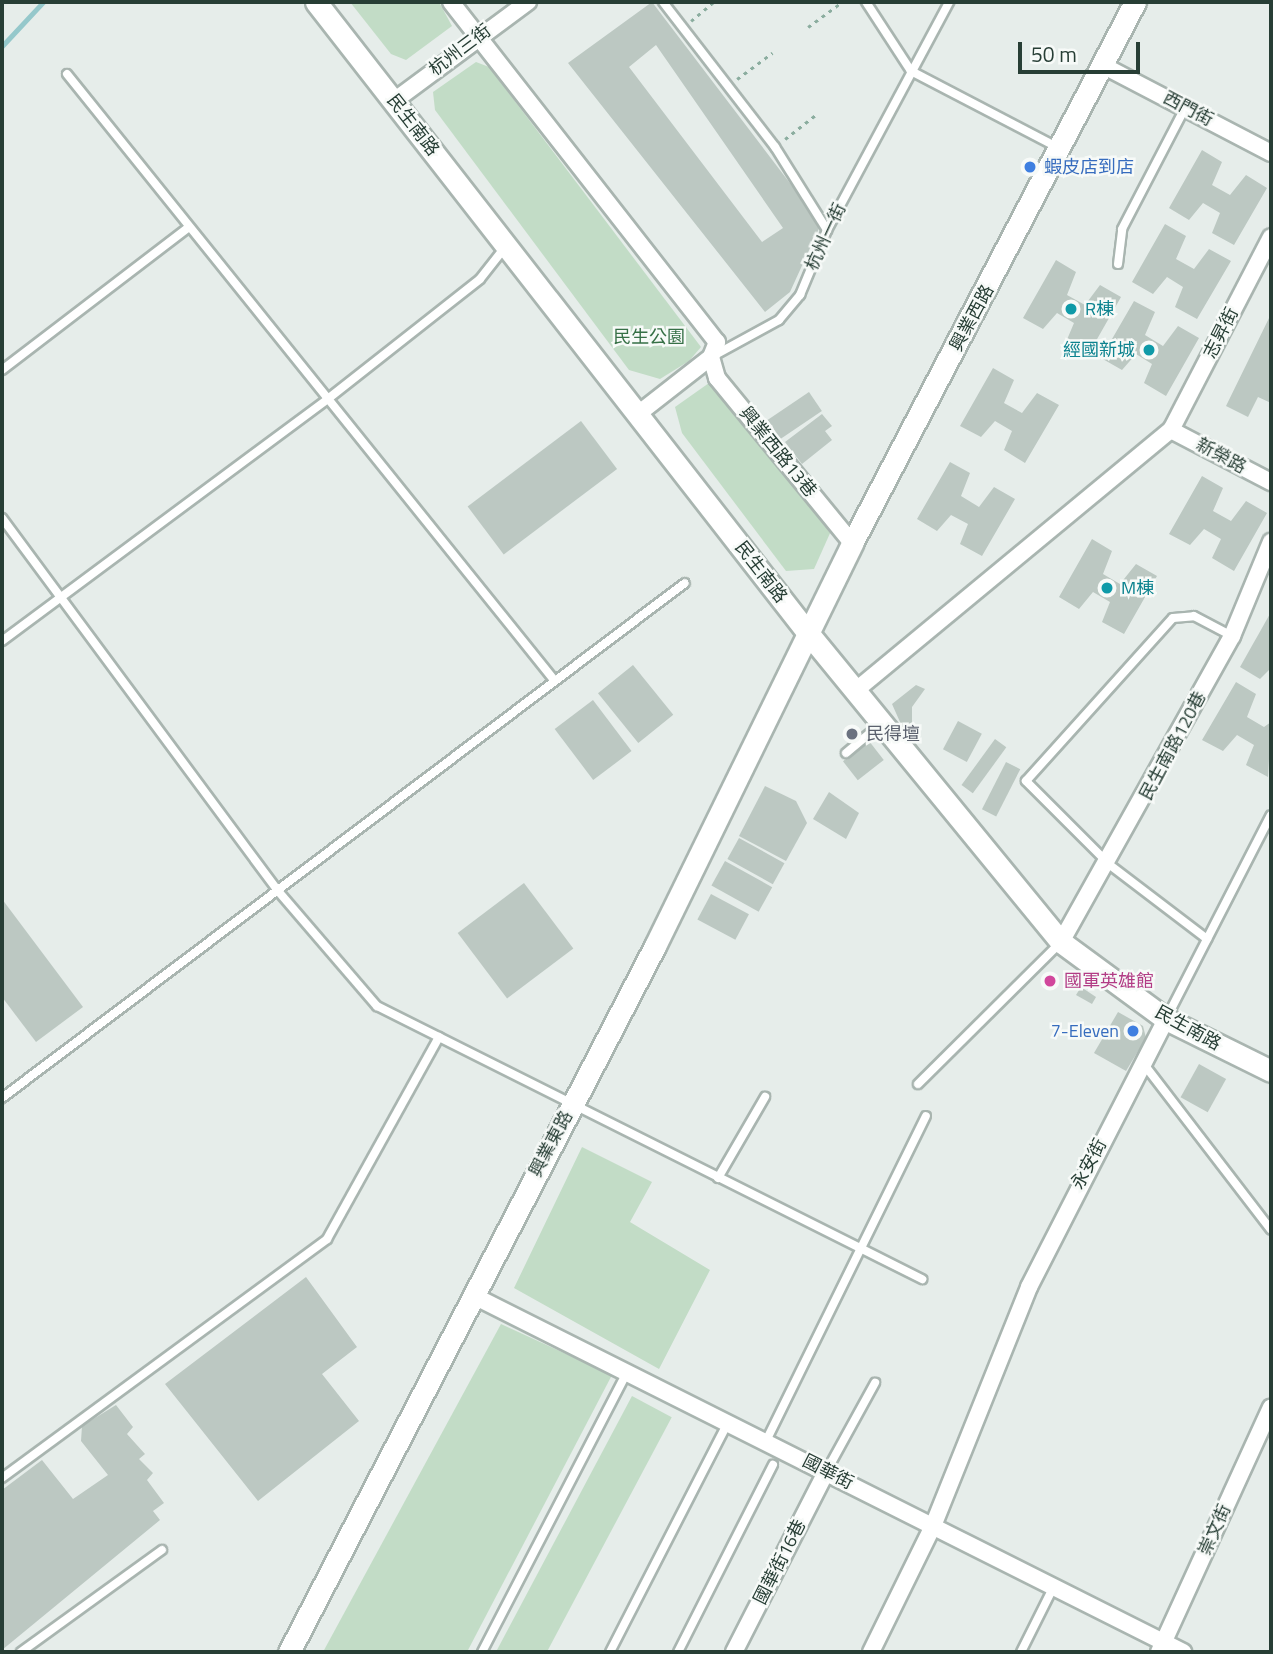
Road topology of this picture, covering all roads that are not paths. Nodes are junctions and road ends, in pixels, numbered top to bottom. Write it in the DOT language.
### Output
graph roads {
  1 [pos="316,2"];
  2 [pos="451,2"];
  3 [pos="528,2"];
  4 [pos="663,2"];
  5 [pos="866,2"];
  6 [pos="949,2"];
  7 [pos="1135,2"];
  8 [pos="477,35"];
  9 [pos="1104,66"];
  10 [pos="911,71"];
  11 [pos="67,74"];
  12 [pos="394,101"];
  13 [pos="1185,108"];
  14 [pos="1062,150"];
  15 [pos="1271,153"];
  16 [pos="189,227"];
  17 [pos="827,230"];
  18 [pos="1271,237"];
  19 [pos="506,246"];
  20 [pos="1118,264"];
  21 [pos="711,357"];
  22 [pos="2,370"];
  23 [pos="329,398"];
  24 [pos="638,414"];
  25 [pos="1171,430"];
  26 [pos="1271,482"];
  27 [pos="2,518"];
  28 [pos="1271,542"];
  29 [pos="852,543"];
  30 [pos="685,583"];
  31 [pos="60,596"];
  32 [pos="807,633"];
  33 [pos="1231,636"];
  34 [pos="2,640"];
  35 [pos="554,680"];
  36 [pos="855,691"];
  37 [pos="882,723"];
  38 [pos="846,753"];
  39 [pos="1271,815"];
  40 [pos="1110,865"];
  41 [pos="278,891"];
  42 [pos="1207,939"];
  43 [pos="1061,942"];
  44 [pos="1166,1019"];
  45 [pos="439,1037"];
  46 [pos="1143,1062"];
  47 [pos="1271,1071"];
  48 [pos="918,1084"];
  49 [pos="2,1097"];
  50 [pos="765,1097"];
  51 [pos="572,1104"];
  52 [pos="926,1116"];
  53 [pos="718,1178"];
  54 [pos="1271,1230"];
  55 [pos="860,1251"];
  56 [pos="922,1279"];
  57 [pos="472,1295"];
  58 [pos="627,1372"];
  59 [pos="875,1383"];
  60 [pos="1271,1407"];
  61 [pos="728,1422"];
  62 [pos="766,1441"];
  63 [pos="773,1465"];
  64 [pos="827,1472"];
  65 [pos="2,1478"];
  66 [pos="933,1526"];
  67 [pos="162,1550"];
  68 [pos="1054,1586"];
  69 [pos="1161,1647"];
  70 [pos="21,1652"];
  71 [pos="289,1652"];
  72 [pos="482,1652"];
  73 [pos="610,1652"];
  74 [pos="678,1652"];
  75 [pos="734,1652"];
  76 [pos="871,1652"];
  77 [pos="1021,1652"];
  78 [pos="1183,1652"];
  1 -- 12 [label="street, 民生南路"];
  2 -- 8 [label="street"];
  3 -- 8 [label="street, 杭州三街"];
  4 -- 17 [label="lane"];
  5 -- 10 [label="lane"];
  6 -- 10 [label="lane, 杭州一街"];
  7 -- 9 [label="street, 興業西路"];
  8 -- 12 [label="street, 杭州三街"];
  8 -- 21 [label="street, 興業西路13巷"];
  9 -- 13 [label="street, 西門街"];
  9 -- 14 [label="street, 興業西路"];
  10 -- 14 [label="lane"];
  10 -- 17 [label="lane, 杭州一街"];
  11 -- 16 [label="lane"];
  12 -- 19 [label="street, 民生南路"];
  13 -- 15 [label="street, 西門街"];
  13 -- 20 [label="lane"];
  14 -- 29 [label="street, 興業西路"];
  16 -- 22 [label="lane"];
  16 -- 23 [label="lane"];
  17 -- 21 [label="lane, 杭州一街"];
  18 -- 25 [label="street, 志昇街"];
  19 -- 23 [label="lane"];
  19 -- 24 [label="street, 民生南路"];
  21 -- 24 [label="street, 杭州一街"];
  21 -- 29 [label="street, 興業西路13巷"];
  23 -- 31 [label="lane"];
  23 -- 35 [label="lane"];
  24 -- 32 [label="street, 民生南路"];
  25 -- 26 [label="street, 新榮路"];
  25 -- 36 [label="street"];
  27 -- 31 [label="lane"];
  28 -- 33 [label="street, 民生南路120巷"];
  29 -- 32 [label="street, 興業西路"];
  30 -- 35 [label="lane"];
  31 -- 34 [label="lane"];
  31 -- 41 [label="lane"];
  32 -- 36 [label="street, 民生南路"];
  32 -- 51 [label="street, 興業東路"];
  33 -- 40 [label="street, 民生南路120巷"];
  33 -- 40 [label="lane"];
  35 -- 41 [label="lane"];
  36 -- 37 [label="street, 民生南路"];
  37 -- 38 [label="lane"];
  37 -- 43 [label="street, 民生南路"];
  39 -- 42 [label="lane, 永安街"];
  40 -- 42 [label="lane"];
  40 -- 43 [label="street, 民生南路120巷"];
  41 -- 45 [label="lane"];
  41 -- 49 [label="lane"];
  42 -- 44 [label="lane, 永安街"];
  43 -- 44 [label="street, 民生南路"];
  43 -- 48 [label="lane"];
  44 -- 46 [label="street, 永安街"];
  44 -- 47 [label="street, 民生南路"];
  45 -- 51 [label="lane"];
  45 -- 65 [label="lane"];
  46 -- 54 [label="lane"];
  46 -- 66 [label="street, 永安街"];
  50 -- 53 [label="lane"];
  51 -- 53 [label="lane"];
  51 -- 57 [label="street, 興業東路"];
  52 -- 55 [label="lane"];
  53 -- 55 [label="lane"];
  55 -- 56 [label="lane"];
  55 -- 62 [label="lane"];
  57 -- 58 [label="street, 國華街"];
  57 -- 71 [label="street, 興業東路"];
  58 -- 61 [label="street, 國華街"];
  58 -- 72 [label="lane"];
  59 -- 64 [label="lane"];
  60 -- 69 [label="street, 崇文街"];
  61 -- 62 [label="street, 國華街"];
  61 -- 73 [label="lane"];
  62 -- 64 [label="street, 國華街"];
  63 -- 74 [label="lane"];
  64 -- 66 [label="street, 國華街"];
  64 -- 75 [label="street, 國華街16巷"];
  66 -- 68 [label="street, 國華街"];
  66 -- 76 [label="street, 永安街"];
  67 -- 70 [label="lane"];
  68 -- 69 [label="street, 國華街"];
  68 -- 77 [label="lane"];
  69 -- 78 [label="street, 國華街"];
}
